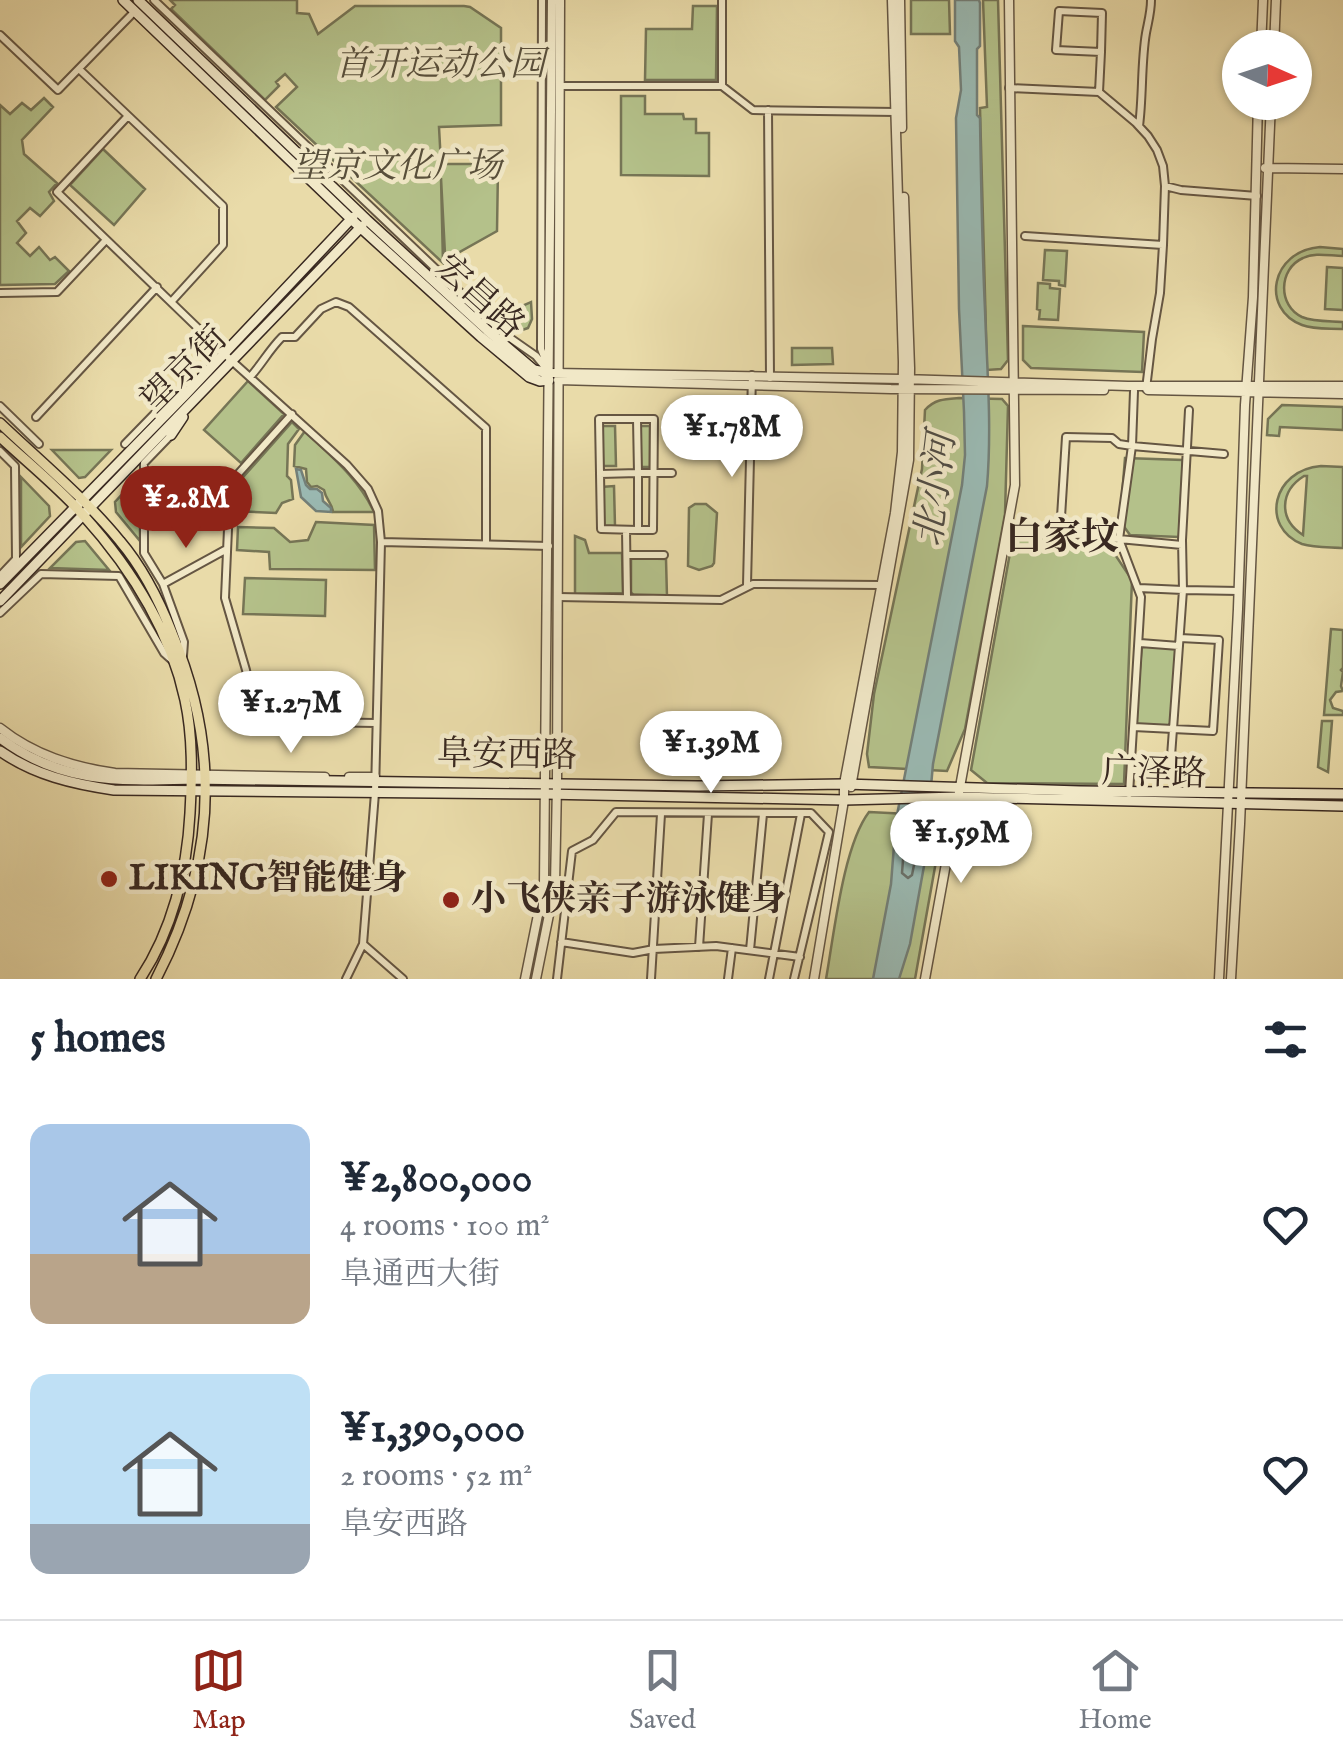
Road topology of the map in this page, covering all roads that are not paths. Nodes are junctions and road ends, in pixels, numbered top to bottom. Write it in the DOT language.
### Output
graph roads {
  1 [pos="122,0"];
  2 [pos="138,0"];
  3 [pos="154,0"];
  4 [pos="542,0"];
  5 [pos="552,0"];
  6 [pos="560,0"];
  7 [pos="722,0"];
  8 [pos="896,0"];
  9 [pos="1009,0"];
  10 [pos="1151,0"];
  11 [pos="1263,0"];
  12 [pos="1276,0"];
  13 [pos="135,12"];
  14 [pos="1262,30"];
  15 [pos="1275,30"];
  16 [pos="0,35"];
  17 [pos="1102,52"];
  18 [pos="79,69"];
  19 [pos="559,86"];
  20 [pos="722,86"];
  21 [pos="1010,88"];
  22 [pos="1100,92"];
  23 [pos="768,110"];
  24 [pos="896,112"];
  25 [pos="127,116"];
  26 [pos="1257,120"];
  27 [pos="1269,120"];
  28 [pos="1139,126"];
  29 [pos="1256,168"];
  30 [pos="1267,168"];
  31 [pos="1343,169"];
  32 [pos="1165,186"];
  33 [pos="1257,196"];
  34 [pos="354,215"];
  35 [pos="364,224"];
  36 [pos="1025,236"];
  37 [pos="106,240"];
  38 [pos="1163,246"];
  39 [pos="157,288"];
  40 [pos="0,292"];
  41 [pos="172,301"];
  42 [pos="224,353"];
  43 [pos="233,362"];
  44 [pos="250,377"];
  45 [pos="554,377"];
  46 [pos="770,378"];
  47 [pos="752,380"];
  48 [pos="906,383"];
  49 [pos="1015,386"];
  50 [pos="1343,386"];
  51 [pos="1146,388"];
  52 [pos="1246,389"];
  53 [pos="1259,389"];
  54 [pos="1134,390"];
  55 [pos="1343,394"];
  56 [pos="188,399"];
  57 [pos="164,405"];
  58 [pos="0,406"];
  59 [pos="1189,410"];
  60 [pos="292,414"];
  61 [pos="36,416"];
  62 [pos="637,419"];
  63 [pos="0,423"];
  64 [pos="171,435"];
  65 [pos="0,437"];
  66 [pos="39,444"];
  67 [pos="126,444"];
  68 [pos="1132,446"];
  69 [pos="0,451"];
  70 [pos="1186,452"];
  71 [pos="1224,454"];
  72 [pos="638,473"];
  73 [pos="653,473"];
  74 [pos="672,473"];
  75 [pos="600,474"];
  76 [pos="82,507"];
  77 [pos="626,530"];
  78 [pos="638,530"];
  79 [pos="1008,531"];
  80 [pos="1060,533"];
  81 [pos="1119,539"];
  82 [pos="381,542"];
  83 [pos="486,544"];
  84 [pos="1182,544"];
  85 [pos="546,546"];
  86 [pos="557,546"];
  87 [pos="226,550"];
  88 [pos="627,555"];
  89 [pos="664,555"];
  90 [pos="0,576"];
  91 [pos="0,584"];
  92 [pos="164,584"];
  93 [pos="880,584"];
  94 [pos="748,585"];
  95 [pos="1139,588"];
  96 [pos="1182,590"];
  97 [pos="1238,591"];
  98 [pos="558,597"];
  99 [pos="626,598"];
  100 [pos="0,601"];
  101 [pos="0,613"];
  102 [pos="1180,642"];
  103 [pos="1140,643"];
  104 [pos="178,660"];
  105 [pos="376,723"];
  106 [pos="1134,727"];
  107 [pos="0,728"];
  108 [pos="1173,729"];
  109 [pos="0,738"];
  110 [pos="0,751"];
  111 [pos="1130,770"];
  112 [pos="192,781"];
  113 [pos="206,781"];
  114 [pos="375,784"];
  115 [pos="848,785"];
  116 [pos="544,789"];
  117 [pos="557,789"];
  118 [pos="938,793"];
  119 [pos="959,793"];
  120 [pos="1343,794"];
  121 [pos="1129,796"];
  122 [pos="675,797"];
  123 [pos="1227,798"];
  124 [pos="1241,798"];
  125 [pos="844,800"];
  126 [pos="1343,806"];
  127 [pos="661,814"];
  128 [pos="675,814"];
  129 [pos="708,814"];
  130 [pos="763,814"];
  131 [pos="801,814"];
  132 [pos="562,942"];
  133 [pos="363,944"];
  134 [pos="698,947"];
  135 [pos="732,948"];
  136 [pos="654,949"];
  137 [pos="750,950"];
  138 [pos="774,954"];
  139 [pos="800,956"];
  140 [pos="159,978"];
  141 [pos="140,979"];
  142 [pos="346,979"];
  143 [pos="402,979"];
  144 [pos="526,979"];
  145 [pos="536,979"];
  146 [pos="557,979"];
  147 [pos="651,979"];
  148 [pos="728,979"];
  149 [pos="769,979"];
  150 [pos="794,979"];
  151 [pos="814,979"];
  152 [pos="925,979"];
  153 [pos="1219,979"];
  154 [pos="1230,979"];
  1 -- 13 [label="main road, 宏昌路"];
  2 -- 34 [label="main road, 宏昌路"];
  3 -- 45 [label="street"];
  4 -- 45 [label="street"];
  5 -- 45 [label="street"];
  6 -- 19 [label="street"];
  7 -- 20 [label="street"];
  8 -- 24 [label="street"];
  8 -- 48 [label="street"];
  9 -- 21 [label="street"];
  10 -- 28 [label="street"];
  11 -- 14 [label="street"];
  12 -- 15 [label="street"];
  13 -- 18 [label="street"];
  13 -- 34 [label="main road, 宏昌路"];
  16 -- 18 [label="street"];
  17 -- 17 [label="street"];
  17 -- 22 [label="street"];
  18 -- 25 [label="street"];
  19 -- 20 [label="street"];
  19 -- 45 [label="street"];
  20 -- 23 [label="street"];
  21 -- 22 [label="street"];
  21 -- 49 [label="street"];
  22 -- 28 [label="street"];
  23 -- 24 [label="street"];
  23 -- 46 [label="street"];
  24 -- 48 [label="street"];
  25 -- 37 [label="street"];
  25 -- 41 [label="street"];
  26 -- 29 [label="street"];
  27 -- 30 [label="street"];
  28 -- 32 [label="street"];
  29 -- 30 [label="street"];
  29 -- 33 [label="street"];
  30 -- 31 [label="street"];
  30 -- 53 [label="street"];
  32 -- 33 [label="street"];
  32 -- 38 [label="street"];
  33 -- 52 [label="street"];
  34 -- 35 [label="main road, 宏昌路"];
  34 -- 42 [label="main road, 望京街"];
  35 -- 43 [label="main road, 望京街"];
  35 -- 45 [label="main road, 宏昌路"];
  36 -- 38 [label="street"];
  37 -- 39 [label="street"];
  37 -- 40 [label="street"];
  38 -- 51 [label="street"];
  39 -- 41 [label="street"];
  39 -- 61 [label="street"];
  41 -- 42 [label="street"];
  42 -- 43 [label="street"];
  42 -- 56 [label="main road, 望京街"];
  43 -- 44 [label="street"];
  43 -- 56 [label="main road, 望京街"];
  44 -- 60 [label="street"];
  44 -- 83 [label="street"];
  45 -- 47 [label="street"];
  45 -- 85 [label="street"];
  45 -- 86 [label="street"];
  46 -- 47 [label="street"];
  46 -- 48 [label="street"];
  47 -- 48 [label="street"];
  47 -- 94 [label="street"];
  48 -- 49 [label="street"];
  48 -- 93 [label="street"];
  48 -- 115 [label="street"];
  49 -- 51 [label="street"];
  49 -- 54 [label="street"];
  49 -- 79 [label="street"];
  50 -- 53 [label="street"];
  51 -- 52 [label="street"];
  51 -- 54 [label="street"];
  52 -- 53 [label="street"];
  52 -- 97 [label="street"];
  53 -- 55 [label="street"];
  53 -- 124 [label="street"];
  54 -- 68 [label="street"];
  56 -- 57 [label="main road"];
  56 -- 64 [label="main road"];
  56 -- 76 [label="main road, 望京街"];
  57 -- 67 [label="street"];
  58 -- 66 [label="street"];
  59 -- 70 [label="street"];
  60 -- 82 [label="street"];
  60 -- 87 [label="street"];
  62 -- 72 [label="street"];
  62 -- 73 [label="street"];
  62 -- 75 [label="street"];
  63 -- 76 [label="main road"];
  64 -- 92 [label="street"];
  65 -- 76 [label="main road"];
  68 -- 70 [label="street"];
  68 -- 80 [label="street"];
  68 -- 81 [label="street"];
  69 -- 90 [label="street"];
  70 -- 71 [label="street"];
  70 -- 84 [label="street"];
  72 -- 73 [label="street"];
  72 -- 75 [label="street"];
  72 -- 78 [label="street"];
  73 -- 74 [label="street"];
  73 -- 78 [label="street"];
  75 -- 77 [label="street"];
  76 -- 91 [label="main road, 望京街"];
  76 -- 100 [label="main road, 望京街"];
  76 -- 104 [label="main road"];
  77 -- 78 [label="street"];
  77 -- 88 [label="street"];
  79 -- 80 [label="street"];
  79 -- 119 [label="street"];
  80 -- 81 [label="street"];
  81 -- 84 [label="street"];
  81 -- 95 [label="street"];
  82 -- 83 [label="street"];
  82 -- 105 [label="street"];
  83 -- 85 [label="street"];
  84 -- 96 [label="street"];
  85 -- 86 [label="street"];
  85 -- 116 [label="street"];
  86 -- 98 [label="street"];
  87 -- 92 [label="street"];
  87 -- 105 [label="street"];
  88 -- 89 [label="street"];
  88 -- 99 [label="street"];
  92 -- 104 [label="street"];
  93 -- 94 [label="street"];
  93 -- 115 [label="street"];
  94 -- 99 [label="street"];
  95 -- 96 [label="street"];
  95 -- 103 [label="street"];
  96 -- 97 [label="street"];
  96 -- 102 [label="street"];
  97 -- 123 [label="street"];
  98 -- 99 [label="street"];
  98 -- 117 [label="street"];
  101 -- 104 [label="street"];
  102 -- 103 [label="street"];
  102 -- 108 [label="street"];
  102 -- 108 [label="street"];
  103 -- 106 [label="street"];
  104 -- 112 [label="main road"];
  104 -- 113 [label="main road"];
  105 -- 114 [label="street"];
  106 -- 108 [label="street"];
  106 -- 111 [label="street"];
  107 -- 112 [label="street"];
  108 -- 111 [label="street"];
  109 -- 112 [label="main road, 阜安西路"];
  110 -- 112 [label="main road, 阜安西路"];
  111 -- 121 [label="street"];
  112 -- 113 [label="main road, 阜安西路"];
  112 -- 113 [label="street"];
  112 -- 141 [label="main road"];
  113 -- 114 [label="main road, 阜安西路"];
  113 -- 140 [label="main road"];
  114 -- 116 [label="main road, 阜安西路"];
  114 -- 133 [label="street"];
  115 -- 117 [label="main road, 阜安西路"];
  115 -- 118 [label="main road, 广泽路"];
  115 -- 125 [label="street"];
  116 -- 117 [label="main road, 阜安西路"];
  116 -- 144 [label="street"];
  117 -- 122 [label="main road, 阜安西路"];
  117 -- 145 [label="street"];
  118 -- 119 [label="main road, 广泽路"];
  118 -- 125 [label="main road, 广泽路"];
  119 -- 121 [label="main road, 广泽路"];
  119 -- 152 [label="street"];
  120 -- 124 [label="main road, 广泽路"];
  121 -- 123 [label="main road, 广泽路"];
  122 -- 125 [label="main road, 阜安西路"];
  122 -- 128 [label="street"];
  123 -- 124 [label="main road, 广泽路"];
  123 -- 153 [label="street"];
  124 -- 126 [label="main road, 广泽路"];
  124 -- 154 [label="street"];
  125 -- 151 [label="street"];
  127 -- 128 [label="street"];
  127 -- 132 [label="street"];
  127 -- 136 [label="street"];
  128 -- 129 [label="street"];
  129 -- 130 [label="street"];
  129 -- 134 [label="street"];
  130 -- 131 [label="street"];
  130 -- 137 [label="street"];
  131 -- 138 [label="street"];
  131 -- 139 [label="street"];
  132 -- 136 [label="street"];
  132 -- 146 [label="street"];
  133 -- 142 [label="street"];
  133 -- 143 [label="street"];
  134 -- 135 [label="street"];
  134 -- 136 [label="street"];
  135 -- 137 [label="street"];
  135 -- 148 [label="street"];
  136 -- 147 [label="street"];
  137 -- 138 [label="street"];
  138 -- 139 [label="street"];
  138 -- 149 [label="street"];
  139 -- 150 [label="street"];
}
